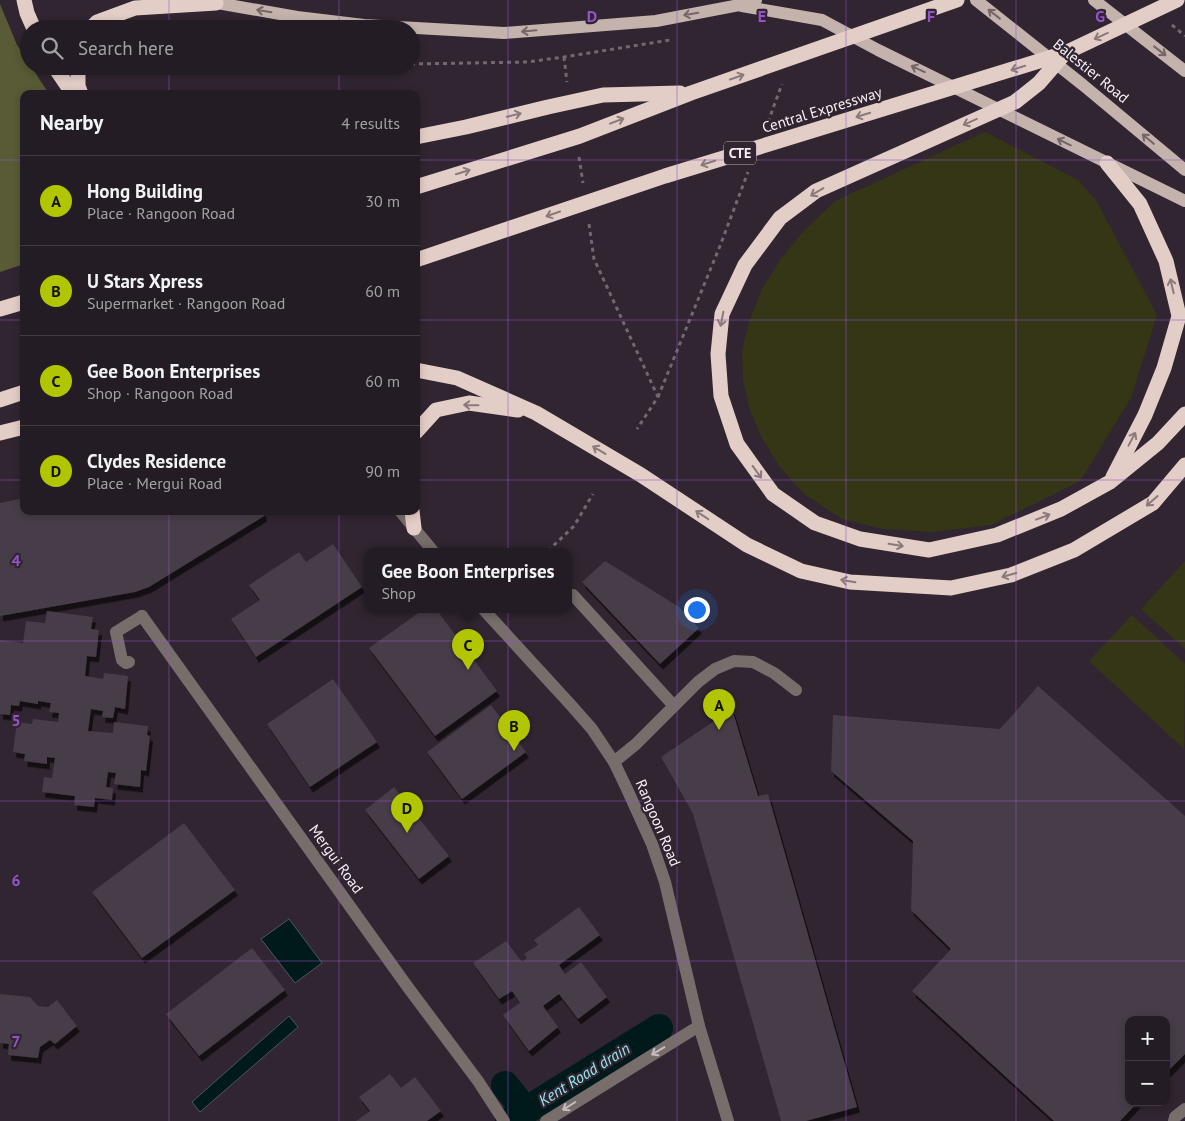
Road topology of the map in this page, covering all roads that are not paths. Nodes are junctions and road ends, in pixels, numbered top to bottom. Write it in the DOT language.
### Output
graph roads {
  1 [pos="24,0"];
  2 [pos="756,0"];
  3 [pos="956,0"];
  4 [pos="976,0"];
  5 [pos="1094,0"];
  6 [pos="1177,0"];
  7 [pos="210,2"];
  8 [pos="739,5"];
  9 [pos="30,20"];
  10 [pos="102,20"];
  11 [pos="322,20"];
  12 [pos="420,28"];
  13 [pos="1065,53"];
  14 [pos="1185,71"];
  15 [pos="60,75"];
  16 [pos="78,75"];
  17 [pos="70,90"];
  18 [pos="80,90"];
  19 [pos="691,93"];
  20 [pos="420,136"];
  21 [pos="1107,163"];
  22 [pos="1185,170"];
  23 [pos="420,185"];
  24 [pos="1185,201"];
  25 [pos="420,259"];
  26 [pos="20,303"];
  27 [pos="0,308"];
  28 [pos="420,371"];
  29 [pos="20,393"];
  30 [pos="0,400"];
  31 [pos="536,413"];
  32 [pos="1185,414"];
  33 [pos="20,427"];
  34 [pos="420,428"];
  35 [pos="0,433"];
  36 [pos="1185,465"];
  37 [pos="1110,482"];
  38 [pos="403,515"];
  39 [pos="412,515"];
  40 [pos="414,528"];
  41 [pos="431,548"];
  42 [pos="573,595"];
  43 [pos="487,613"];
  44 [pos="129,662"];
  45 [pos="796,690"];
  46 [pos="674,706"];
  47 [pos="614,762"];
  48 [pos="699,1026"];
  49 [pos="1185,1108"];
  50 [pos="504,1121"];
  51 [pos="546,1121"];
  52 [pos="728,1121"];
  53 [pos="1174,1121"];
  1 -- 9 [label="highway"];
  2 -- 8 [label="main road"];
  19 -- 3 [label="highway, one-way"];
  22 -- 4 [label="main road, Balestier Road, one-way"];
  5 -- 14 [label="main road, one-way"];
  6 -- 13 [label="highway, Central Expressway / CTE, one-way"];
  7 -- 10 [label="highway"];
  11 -- 7 [label="main road, one-way"];
  8 -- 12 [label="main road, one-way"];
  21 -- 8 [label="main road, one-way"];
  13 -- 25 [label="highway, Central Expressway / CTE, one-way"];
  13 -- 37 [label="highway, one-way"];
  15 -- 17 [label="highway"];
  16 -- 18 [label="highway"];
  20 -- 19 [label="highway, one-way"];
  23 -- 19 [label="highway, one-way"];
  21 -- 24 [label="main road"];
  37 -- 21 [label="highway, one-way"];
  26 -- 27 [label="highway"];
  28 -- 31 [label="highway"];
  29 -- 30 [label="highway"];
  31 -- 34 [label="highway, one-way"];
  36 -- 31 [label="highway, one-way"];
  32 -- 37 [label="highway"];
  33 -- 35 [label="highway"];
  38 -- 40 [label="street"];
  39 -- 40 [label="highway"];
  40 -- 41 [label="street"];
  42 -- 46 [label="street"];
  43 -- 47 [label="street, Rangoon Road"];
  44 -- 50 [label="street, Mergui Road"];
  45 -- 46 [label="street"];
  46 -- 47 [label="street"];
  47 -- 48 [label="street, Rangoon Road"];
  48 -- 51 [label="street, one-way"];
  48 -- 52 [label="street, Rangoon Road"];
  49 -- 53 [label="street"];
}
